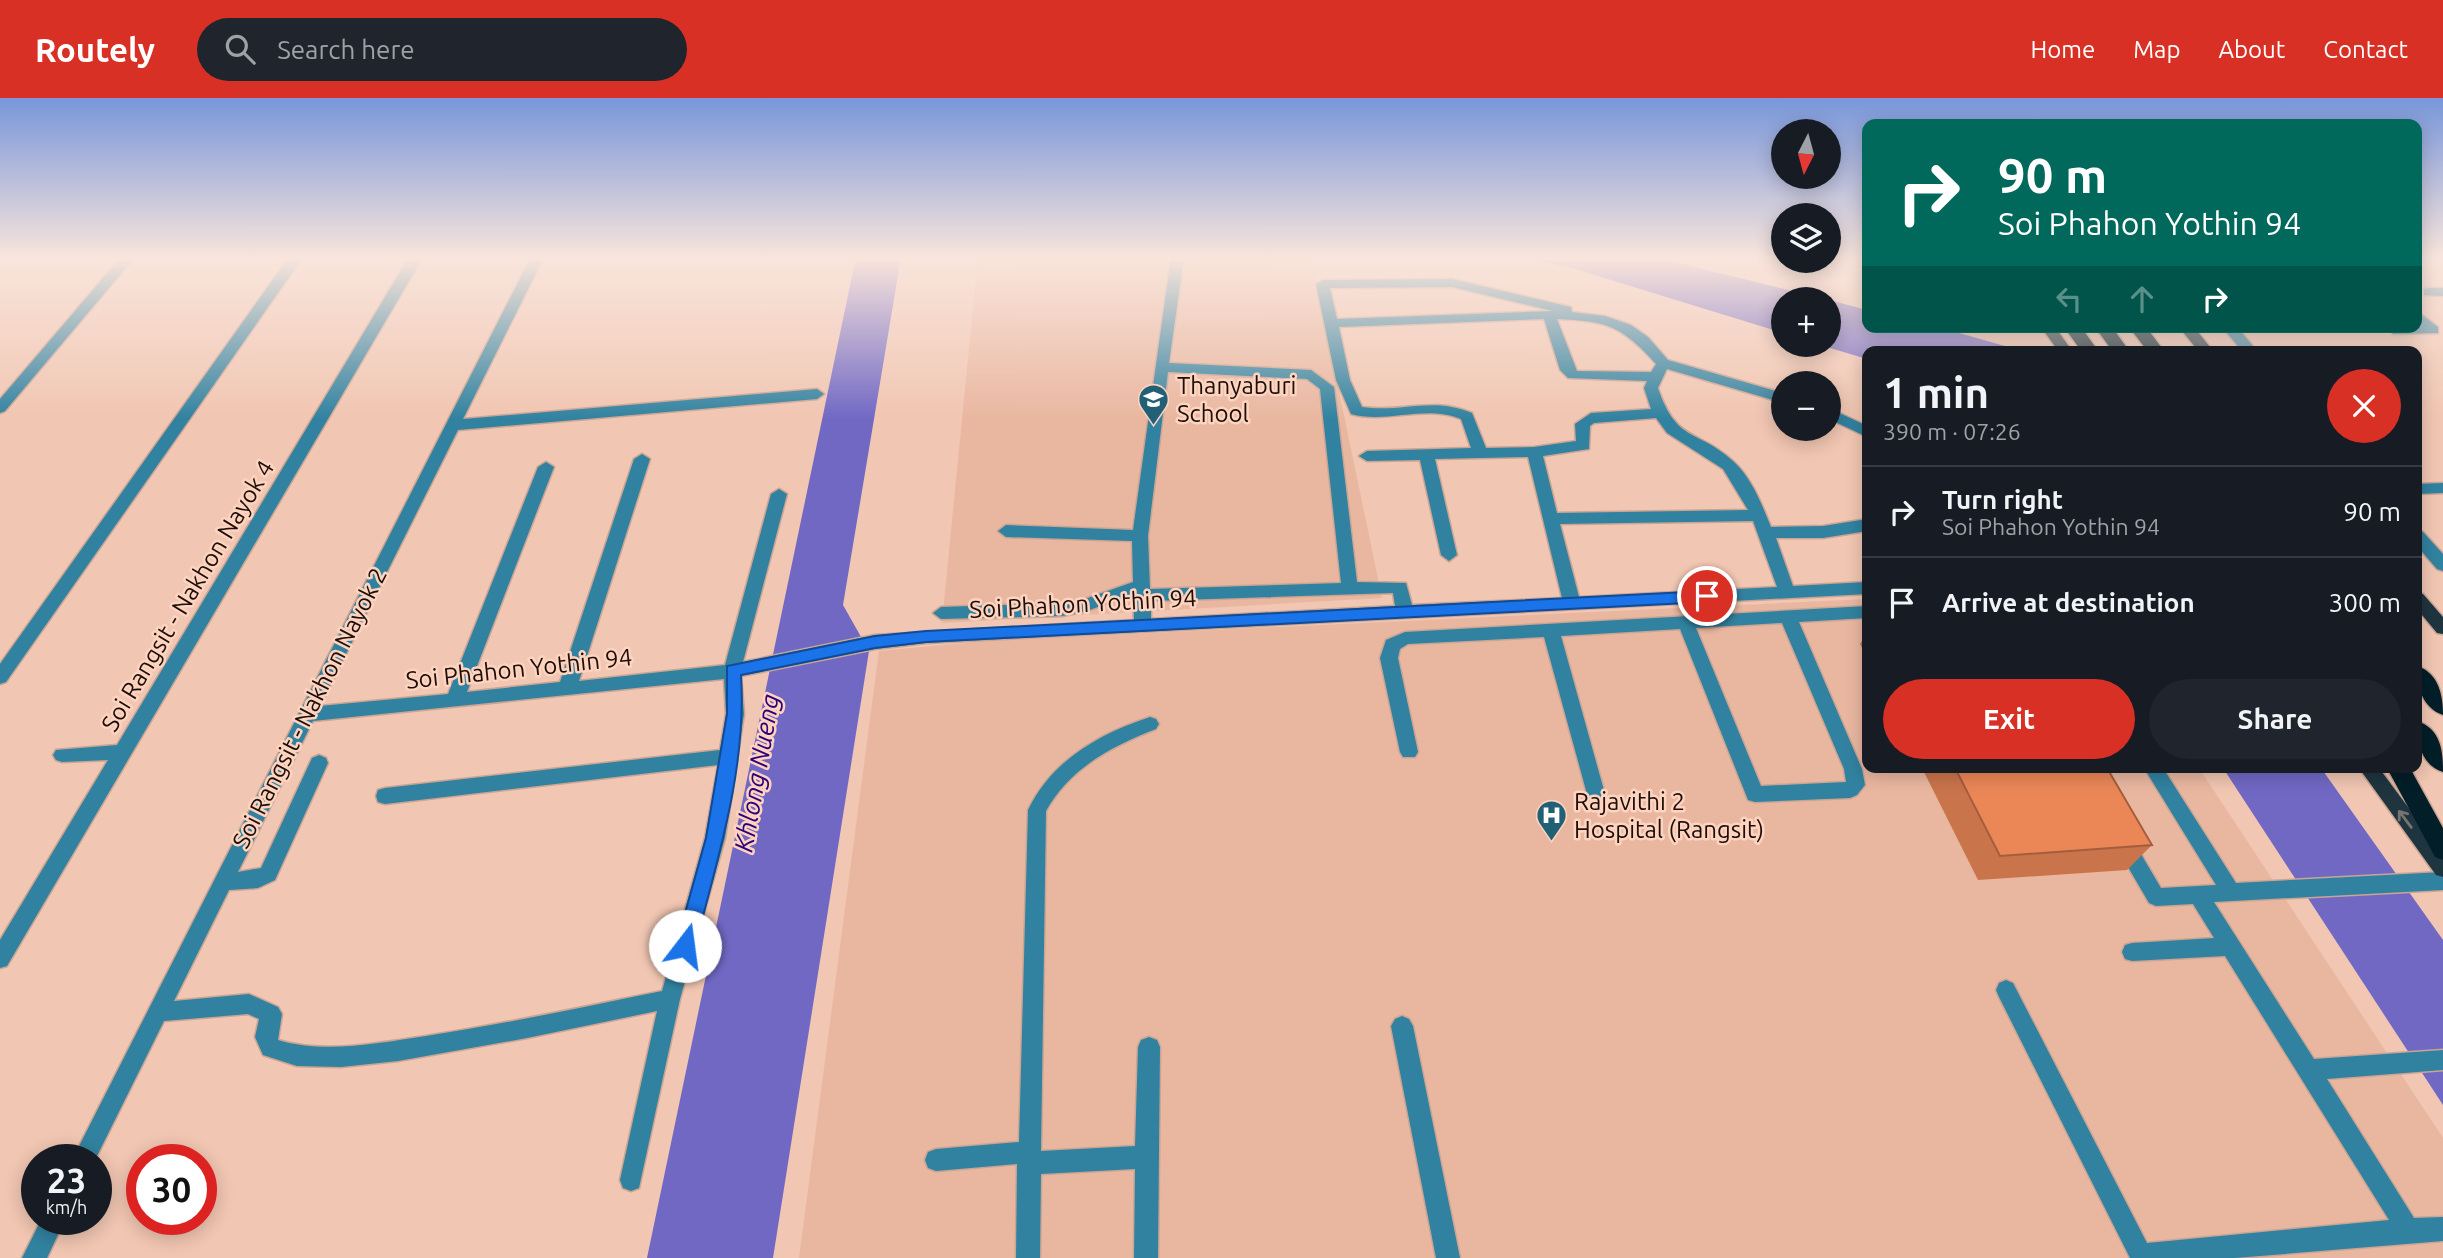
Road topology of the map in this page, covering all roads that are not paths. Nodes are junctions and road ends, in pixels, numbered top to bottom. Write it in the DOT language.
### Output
graph roads {
  1 [pos="82,311"];
  2 [pos="258,311"];
  3 [pos="384,311"];
  4 [pos="511,311"];
  5 [pos="1169,311"];
  6 [pos="1329,311"];
  7 [pos="1567,311"];
  8 [pos="1549,315"];
  9 [pos="1583,316"];
  10 [pos="2422,320"];
  11 [pos="1331,323"];
  12 [pos="2422,330"];
  13 [pos="1663,363"];
  14 [pos="1161,367"];
  15 [pos="1655,377"];
  16 [pos="817,394"];
  17 [pos="1771,394"];
  18 [pos="0,408"];
  19 [pos="1658,413"];
  20 [pos="1841,420"];
  21 [pos="455,425"];
  22 [pos="1862,430"];
  23 [pos="1534,452"];
  24 [pos="1426,454"];
  25 [pos="1481,454"];
  26 [pos="1367,456"];
  27 [pos="642,459"];
  28 [pos="546,467"];
  29 [pos="2443,488"];
  30 [pos="2422,489"];
  31 [pos="779,495"];
  32 [pos="1757,515"];
  33 [pos="1551,519"];
  34 [pos="1862,526"];
  35 [pos="1006,531"];
  36 [pos="1765,533"];
  37 [pos="1140,536"];
  38 [pos="2422,542"];
  39 [pos="1449,555"];
  40 [pos="2443,565"];
  41 [pos="1862,588"];
  42 [pos="1141,590"];
  43 [pos="1350,590"];
  44 [pos="1787,592"];
  45 [pos="2422,603"];
  46 [pos="1572,604"];
  47 [pos="1405,612"];
  48 [pos="1862,612"];
  49 [pos="941,613"];
  50 [pos="1788,617"];
  51 [pos="1686,624"];
  52 [pos="1143,626"];
  53 [pos="2443,628"];
  54 [pos="1551,630"];
  55 [pos="739,669"];
  56 [pos="0,677"];
  57 [pos="2422,678"];
  58 [pos="567,689"];
  59 [pos="455,699"];
  60 [pos="2443,705"];
  61 [pos="305,715"];
  62 [pos="1150,724"];
  63 [pos="2422,737"];
  64 [pos="124,752"];
  65 [pos="1409,752"];
  66 [pos="62,755"];
  67 [pos="729,756"];
  68 [pos="318,763"];
  69 [pos="2443,764"];
  70 [pos="2156,773"];
  71 [pos="2371,773"];
  72 [pos="2403,773"];
  73 [pos="2404,773"];
  74 [pos="1597,794"];
  75 [pos="385,796"];
  76 [pos="2443,823"];
  77 [pos="2114,827"];
  78 [pos="2443,850"];
  79 [pos="2439,877"];
  80 [pos="222,882"];
  81 [pos="2231,892"];
  82 [pos="2198,895"];
  83 [pos="2230,946"];
  84 [pos="2132,952"];
  85 [pos="0,959"];
  86 [pos="2006,990"];
  87 [pos="670,999"];
  88 [pos="158,1012"];
  89 [pos="1402,1026"];
  90 [pos="1149,1047"];
  91 [pos="2443,1060"];
  92 [pos="2309,1070"];
  93 [pos="91,1144"];
  94 [pos="1029,1157"];
  95 [pos="1146,1157"];
  96 [pos="936,1160"];
  97 [pos="631,1180"];
  98 [pos="2443,1229"];
  99 [pos="2408,1230"];
  100 [pos="46,1235"];
  101 [pos="34,1258"];
  102 [pos="1028,1258"];
  103 [pos="1146,1258"];
  104 [pos="1448,1258"];
  1 -- 18 [label="street"];
  2 -- 56 [label="street"];
  3 -- 64 [label="street, Soi Rangsit - Nakhon Nayok 4"];
  4 -- 21 [label="street, Soi Rangsit - Nakhon Nayok 2"];
  5 -- 14 [label="street"];
  6 -- 11 [label="street"];
  7 -- 9 [label="street"];
  8 -- 9 [label="street"];
  8 -- 11 [label="street"];
  8 -- 15 [label="street"];
  9 -- 13 [label="street"];
  10 -- 12 [label="street"];
  11 -- 25 [label="street"];
  13 -- 15 [label="street"];
  13 -- 17 [label="street"];
  14 -- 37 [label="street"];
  14 -- 43 [label="street"];
  15 -- 19 [label="street"];
  16 -- 21 [label="street"];
  19 -- 23 [label="street"];
  19 -- 32 [label="street"];
  20 -- 22 [label="street"];
  21 -- 61 [label="street, Soi Rangsit - Nakhon Nayok 2"];
  23 -- 25 [label="street"];
  23 -- 33 [label="street"];
  24 -- 25 [label="street"];
  24 -- 26 [label="street"];
  24 -- 39 [label="street"];
  27 -- 58 [label="street"];
  28 -- 59 [label="street"];
  29 -- 30 [label="street"];
  31 -- 55 [label="street"];
  32 -- 33 [label="street"];
  32 -- 36 [label="street"];
  33 -- 46 [label="street"];
  34 -- 36 [label="street"];
  35 -- 37 [label="street"];
  36 -- 44 [label="street"];
  37 -- 42 [label="street"];
  38 -- 40 [label="street"];
  41 -- 44 [label="street, Soi Phahon Yothin 94"];
  42 -- 43 [label="street"];
  42 -- 49 [label="street"];
  42 -- 52 [label="street"];
  43 -- 47 [label="street"];
  44 -- 46 [label="street, Soi Phahon Yothin 94"];
  45 -- 53 [label="main road"];
  46 -- 47 [label="street, Soi Phahon Yothin 94"];
  47 -- 52 [label="street, Soi Phahon Yothin 94"];
  48 -- 50 [label="street"];
  50 -- 51 [label="street"];
  50 -- 51 [label="street"];
  51 -- 54 [label="street"];
  52 -- 55 [label="street, Soi Phahon Yothin 94"];
  54 -- 65 [label="street"];
  54 -- 74 [label="street"];
  55 -- 58 [label="street, Soi Phahon Yothin 94"];
  55 -- 67 [label="street"];
  57 -- 60 [label="highway"];
  58 -- 59 [label="street, Soi Phahon Yothin 94"];
  59 -- 61 [label="street, Soi Phahon Yothin 94"];
  61 -- 80 [label="street, Soi Rangsit - Nakhon Nayok 2"];
  62 -- 94 [label="street"];
  63 -- 69 [label="highway"];
  64 -- 66 [label="street"];
  64 -- 85 [label="street, Soi Rangsit - Nakhon Nayok 4"];
  67 -- 75 [label="street"];
  67 -- 87 [label="street"];
  68 -- 80 [label="street"];
  70 -- 81 [label="street"];
  79 -- 71 [label="main road, one-way"];
  72 -- 78 [label="highway"];
  73 -- 76 [label="highway"];
  77 -- 82 [label="street"];
  79 -- 81 [label="street"];
  80 -- 88 [label="street, Soi Rangsit - Nakhon Nayok 2"];
  81 -- 82 [label="street"];
  82 -- 83 [label="street"];
  83 -- 84 [label="street"];
  83 -- 92 [label="street"];
  86 -- 99 [label="street"];
  87 -- 88 [label="street"];
  87 -- 97 [label="street"];
  88 -- 93 [label="street, Soi Rangsit - Nakhon Nayok 2"];
  89 -- 104 [label="street"];
  90 -- 95 [label="street"];
  91 -- 92 [label="street"];
  92 -- 99 [label="street"];
  94 -- 95 [label="street"];
  94 -- 96 [label="street"];
  94 -- 102 [label="street"];
  95 -- 103 [label="street"];
  98 -- 99 [label="street"];
  100 -- 101 [label="street"];
}
